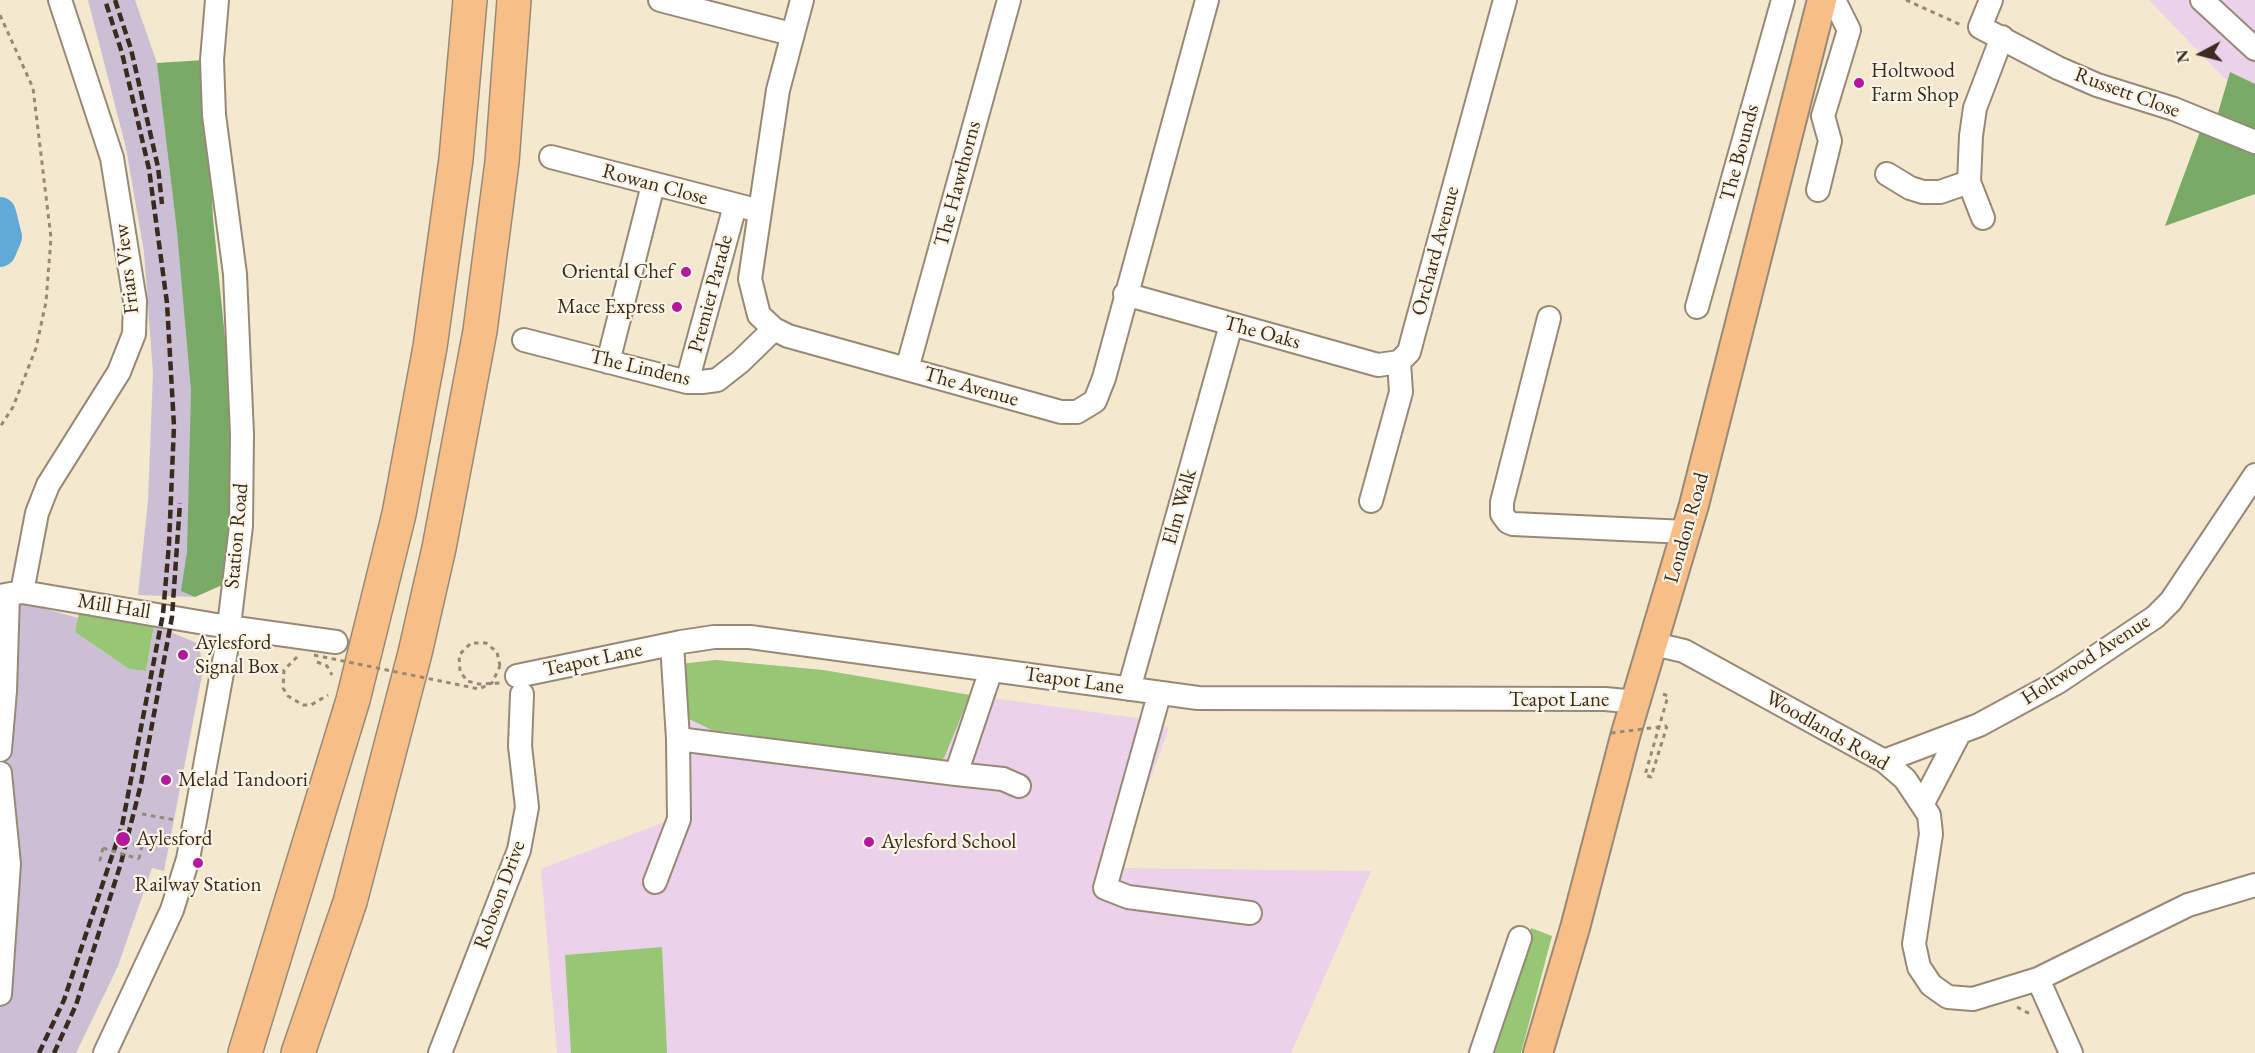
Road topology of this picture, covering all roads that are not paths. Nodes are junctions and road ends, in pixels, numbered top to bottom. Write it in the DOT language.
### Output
graph roads {
  1 [pos="60,0"];
  2 [pos="217,0"];
  3 [pos="470,0"];
  4 [pos="514,0"];
  5 [pos="660,0"];
  6 [pos="802,0"];
  7 [pos="1009,0"];
  8 [pos="1207,0"];
  9 [pos="1505,0"];
  10 [pos="1783,0"];
  11 [pos="1822,0"];
  12 [pos="1834,0"];
  13 [pos="1991,0"];
  14 [pos="2202,0"];
  15 [pos="791,34"];
  16 [pos="2002,37"];
  17 [pos="2255,49"];
  18 [pos="1793,108"];
  19 [pos="1823,116"];
  20 [pos="2255,142"];
  21 [pos="550,157"];
  22 [pos="1887,174"];
  23 [pos="1969,182"];
  24 [pos="652,185"];
  25 [pos="1818,190"];
  26 [pos="735,206"];
  27 [pos="760,211"];
  28 [pos="1983,218"];
  29 [pos="1125,294"];
  30 [pos="1697,307"];
  31 [pos="1549,318"];
  32 [pos="1231,325"];
  33 [pos="774,329"];
  34 [pos="524,340"];
  35 [pos="608,362"];
  36 [pos="1399,362"];
  37 [pos="907,369"];
  38 [pos="687,382"];
  39 [pos="2255,475"];
  40 [pos="1371,501"];
  41 [pos="1686,531"];
  42 [pos="10,595"];
  43 [pos="228,627"];
  44 [pos="336,642"];
  45 [pos="672,644"];
  46 [pos="1654,644"];
  47 [pos="991,670"];
  48 [pos="519,685"];
  49 [pos="1129,689"];
  50 [pos="1159,695"];
  51 [pos="1636,702"];
  52 [pos="1959,734"];
  53 [pos="678,739"];
  54 [pos="0,750"];
  55 [pos="1884,760"];
  56 [pos="0,773"];
  57 [pos="956,774"];
  58 [pos="1019,786"];
  59 [pos="1923,803"];
  60 [pos="655,882"];
  61 [pos="2255,885"];
  62 [pos="1250,913"];
  63 [pos="1520,938"];
  64 [pos="2038,979"];
  65 [pos="0,994"];
  66 [pos="105,1053"];
  67 [pos="245,1053"];
  68 [pos="298,1053"];
  69 [pos="440,1053"];
  70 [pos="1481,1053"];
  71 [pos="1538,1053"];
  72 [pos="2072,1053"];
  1 -- 42 [label="street, Friars View"];
  2 -- 43 [label="street, Station Road"];
  3 -- 67 [label="highway"];
  4 -- 68 [label="highway"];
  5 -- 15 [label="street"];
  6 -- 15 [label="street"];
  7 -- 37 [label="street, The Hawthorns"];
  8 -- 29 [label="street, The Avenue"];
  9 -- 36 [label="street, Orchard Avenue"];
  10 -- 30 [label="street, The Bounds"];
  11 -- 18 [label="main road, London Road"];
  12 -- 19 [label="street"];
  13 -- 16 [label="street, Russett Close"];
  14 -- 17 [label="street"];
  15 -- 27 [label="street"];
  16 -- 20 [label="street, Russett Close"];
  16 -- 23 [label="street"];
  18 -- 19 [label="street"];
  18 -- 41 [label="main road, London Road"];
  19 -- 25 [label="street"];
  21 -- 24 [label="street, Rowan Close"];
  22 -- 23 [label="street"];
  23 -- 28 [label="street"];
  24 -- 26 [label="street, Rowan Close"];
  24 -- 35 [label="street"];
  26 -- 27 [label="street, Rowan Close"];
  26 -- 38 [label="street, Premier Parade"];
  27 -- 33 [label="street"];
  29 -- 32 [label="street, The Oaks"];
  29 -- 37 [label="street, The Avenue"];
  31 -- 41 [label="street"];
  32 -- 36 [label="street, The Oaks"];
  32 -- 49 [label="street, Elm Walk"];
  33 -- 37 [label="street, The Avenue"];
  33 -- 38 [label="street, The Lindens"];
  34 -- 35 [label="street, The Lindens"];
  35 -- 38 [label="street, The Lindens"];
  36 -- 40 [label="street"];
  39 -- 52 [label="street, Holtwood Avenue"];
  41 -- 46 [label="main road, London Road"];
  42 -- 43 [label="street, Mill Hall"];
  42 -- 54 [label="street, Friars View"];
  43 -- 44 [label="street, Mill Hall"];
  43 -- 66 [label="street, Station Road"];
  45 -- 47 [label="street, Teapot Lane"];
  45 -- 48 [label="street, Teapot Lane"];
  45 -- 53 [label="street"];
  46 -- 51 [label="main road, London Road"];
  46 -- 55 [label="street, Woodlands Road"];
  47 -- 49 [label="street, Teapot Lane"];
  47 -- 57 [label="street"];
  48 -- 69 [label="street, Robson Drive"];
  49 -- 50 [label="street, Teapot Lane"];
  50 -- 51 [label="street, Teapot Lane"];
  50 -- 62 [label="street"];
  51 -- 71 [label="main road, London Road"];
  52 -- 55 [label="street, Holtwood Avenue"];
  52 -- 59 [label="street"];
  53 -- 57 [label="street"];
  53 -- 60 [label="street"];
  55 -- 59 [label="street, Woodlands Road"];
  56 -- 65 [label="street"];
  57 -- 58 [label="street"];
  59 -- 64 [label="street, Woodlands Road"];
  61 -- 64 [label="street, Woodlands Road"];
  63 -- 70 [label="street"];
  64 -- 72 [label="street"];
}
